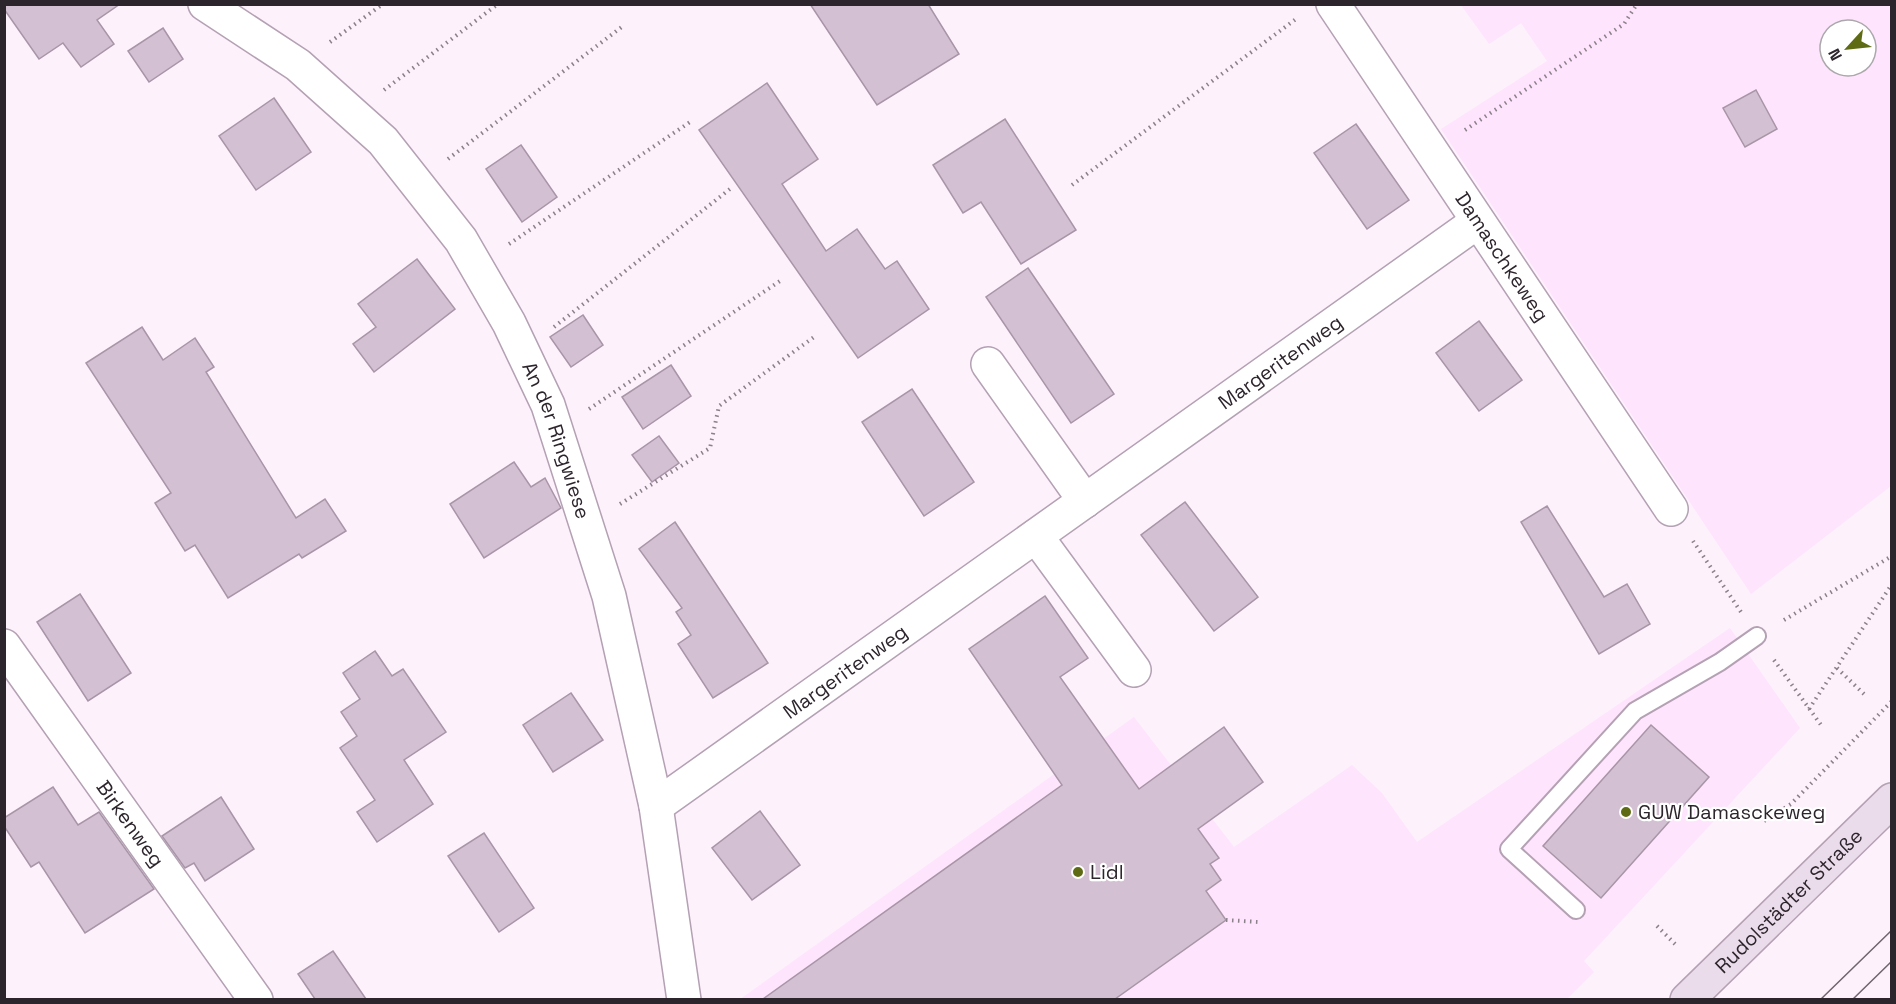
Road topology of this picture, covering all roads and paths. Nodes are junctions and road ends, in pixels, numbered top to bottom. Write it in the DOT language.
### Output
graph roads {
  1 [pos="205,4"];
  2 [pos="383,4"];
  3 [pos="498,4"];
  4 [pos="1333,4"];
  5 [pos="1636,4"];
  6 [pos="1297,18"];
  7 [pos="622,26"];
  8 [pos="298,65"];
  9 [pos="353,114"];
  10 [pos="693,120"];
  11 [pos="1432,152"];
  12 [pos="416,183"];
  13 [pos="1072,185"];
  14 [pos="730,189"];
  15 [pos="1477,222"];
  16 [pos="476,266"];
  17 [pos="780,281"];
  18 [pos="814,337"];
  19 [pos="522,351"];
  20 [pos="988,364"];
  21 [pos="556,431"];
  22 [pos="1085,501"];
  23 [pos="1671,508"];
  24 [pos="587,526"];
  25 [pos="1036,536"];
  26 [pos="1892,556"];
  27 [pos="1892,584"];
  28 [pos="1757,636"];
  29 [pos="4,646"];
  30 [pos="1837,668"];
  31 [pos="1134,670"];
  32 [pos="1866,696"];
  33 [pos="1892,701"];
  34 [pos="1809,709"];
  35 [pos="1892,800"];
  36 [pos="656,806"];
  37 [pos="1764,821"];
  38 [pos="1576,910"];
  39 [pos="1226,920"];
  40 [pos="1258,922"];
  41 [pos="1657,926"];
  42 [pos="1676,945"];
  43 [pos="256,999"];
  44 [pos="684,999"];
  45 [pos="1687,999"];
  1 -- 8 [label="street, An der Ringwiese"];
  2 -- 8 [label="path"];
  3 -- 9 [label="path"];
  4 -- 11 [label="street, Damaschkeweg"];
  5 -- 11 [label="path"];
  6 -- 13 [label="path"];
  7 -- 12 [label="path"];
  8 -- 9 [label="street, An der Ringwiese"];
  9 -- 12 [label="street, An der Ringwiese"];
  10 -- 16 [label="path"];
  11 -- 15 [label="street, Damaschkeweg"];
  12 -- 16 [label="street, An der Ringwiese"];
  14 -- 19 [label="path"];
  15 -- 22 [label="street, Margeritenweg"];
  15 -- 23 [label="street, Damaschkeweg"];
  16 -- 19 [label="street, An der Ringwiese"];
  17 -- 21 [label="path"];
  18 -- 24 [label="path"];
  19 -- 21 [label="street, An der Ringwiese"];
  20 -- 22 [label="street"];
  21 -- 24 [label="street, An der Ringwiese"];
  22 -- 25 [label="street, Margeritenweg"];
  24 -- 36 [label="street, An der Ringwiese"];
  25 -- 31 [label="street"];
  25 -- 36 [label="street, Margeritenweg"];
  26 -- 28 [label="path"];
  27 -- 30 [label="path"];
  28 -- 38 [label="lane"];
  29 -- 43 [label="street, Birkenweg"];
  30 -- 32 [label="path"];
  30 -- 34 [label="path"];
  33 -- 37 [label="path"];
  35 -- 45 [label="main road, Rudolstädter Straße"];
  36 -- 44 [label="street, An der Ringwiese"];
  39 -- 40 [label="path"];
  41 -- 42 [label="path"];
}
